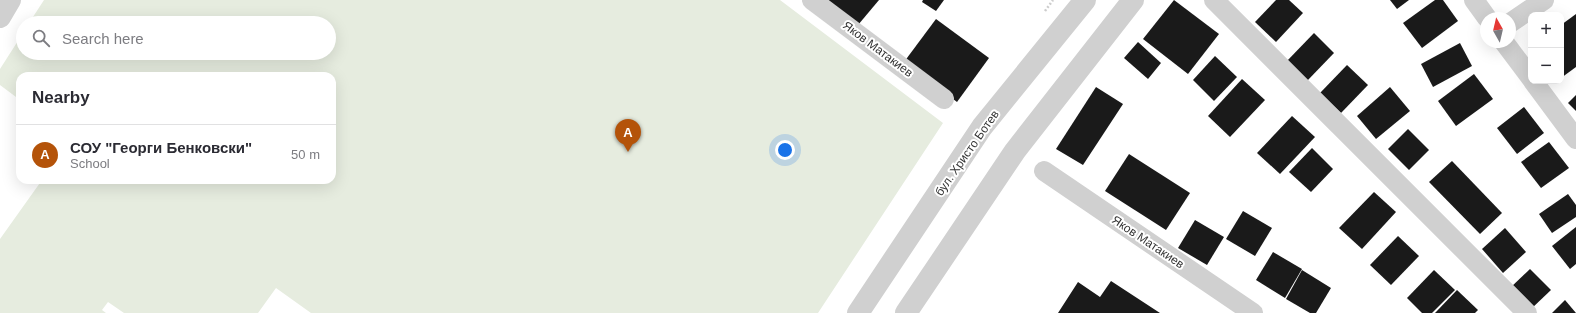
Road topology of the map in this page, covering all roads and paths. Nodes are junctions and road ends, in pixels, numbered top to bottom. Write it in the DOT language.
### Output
graph roads {
  1 [pos="10,0"];
  2 [pos="812,0"];
  3 [pos="1085,0"];
  4 [pos="1133,0"];
  5 [pos="1214,0"];
  6 [pos="1474,0"];
  7 [pos="1544,0"];
  8 [pos="1483,12"];
  9 [pos="0,17"];
  10 [pos="1516,19"];
  11 [pos="1508,48"];
  12 [pos="1528,74"];
  13 [pos="1535,84"];
  14 [pos="944,99"];
  15 [pos="1576,139"];
  16 [pos="1044,171"];
  17 [pos="858,313"];
  18 [pos="906,313"];
  19 [pos="1253,313"];
  20 [pos="1527,313"];
  1 -- 9 [label="street"];
  2 -- 14 [label="street, Яков Матакиев"];
  3 -- 17 [label="street, бул. Христо Ботев"];
  4 -- 18 [label="street"];
  5 -- 20 [label="street"];
  6 -- 8 [label="street"];
  7 -- 10 [label="street"];
  11 -- 12 [label="street"];
  13 -- 15 [label="street"];
  16 -- 19 [label="street, Яков Матакиев"];
}
